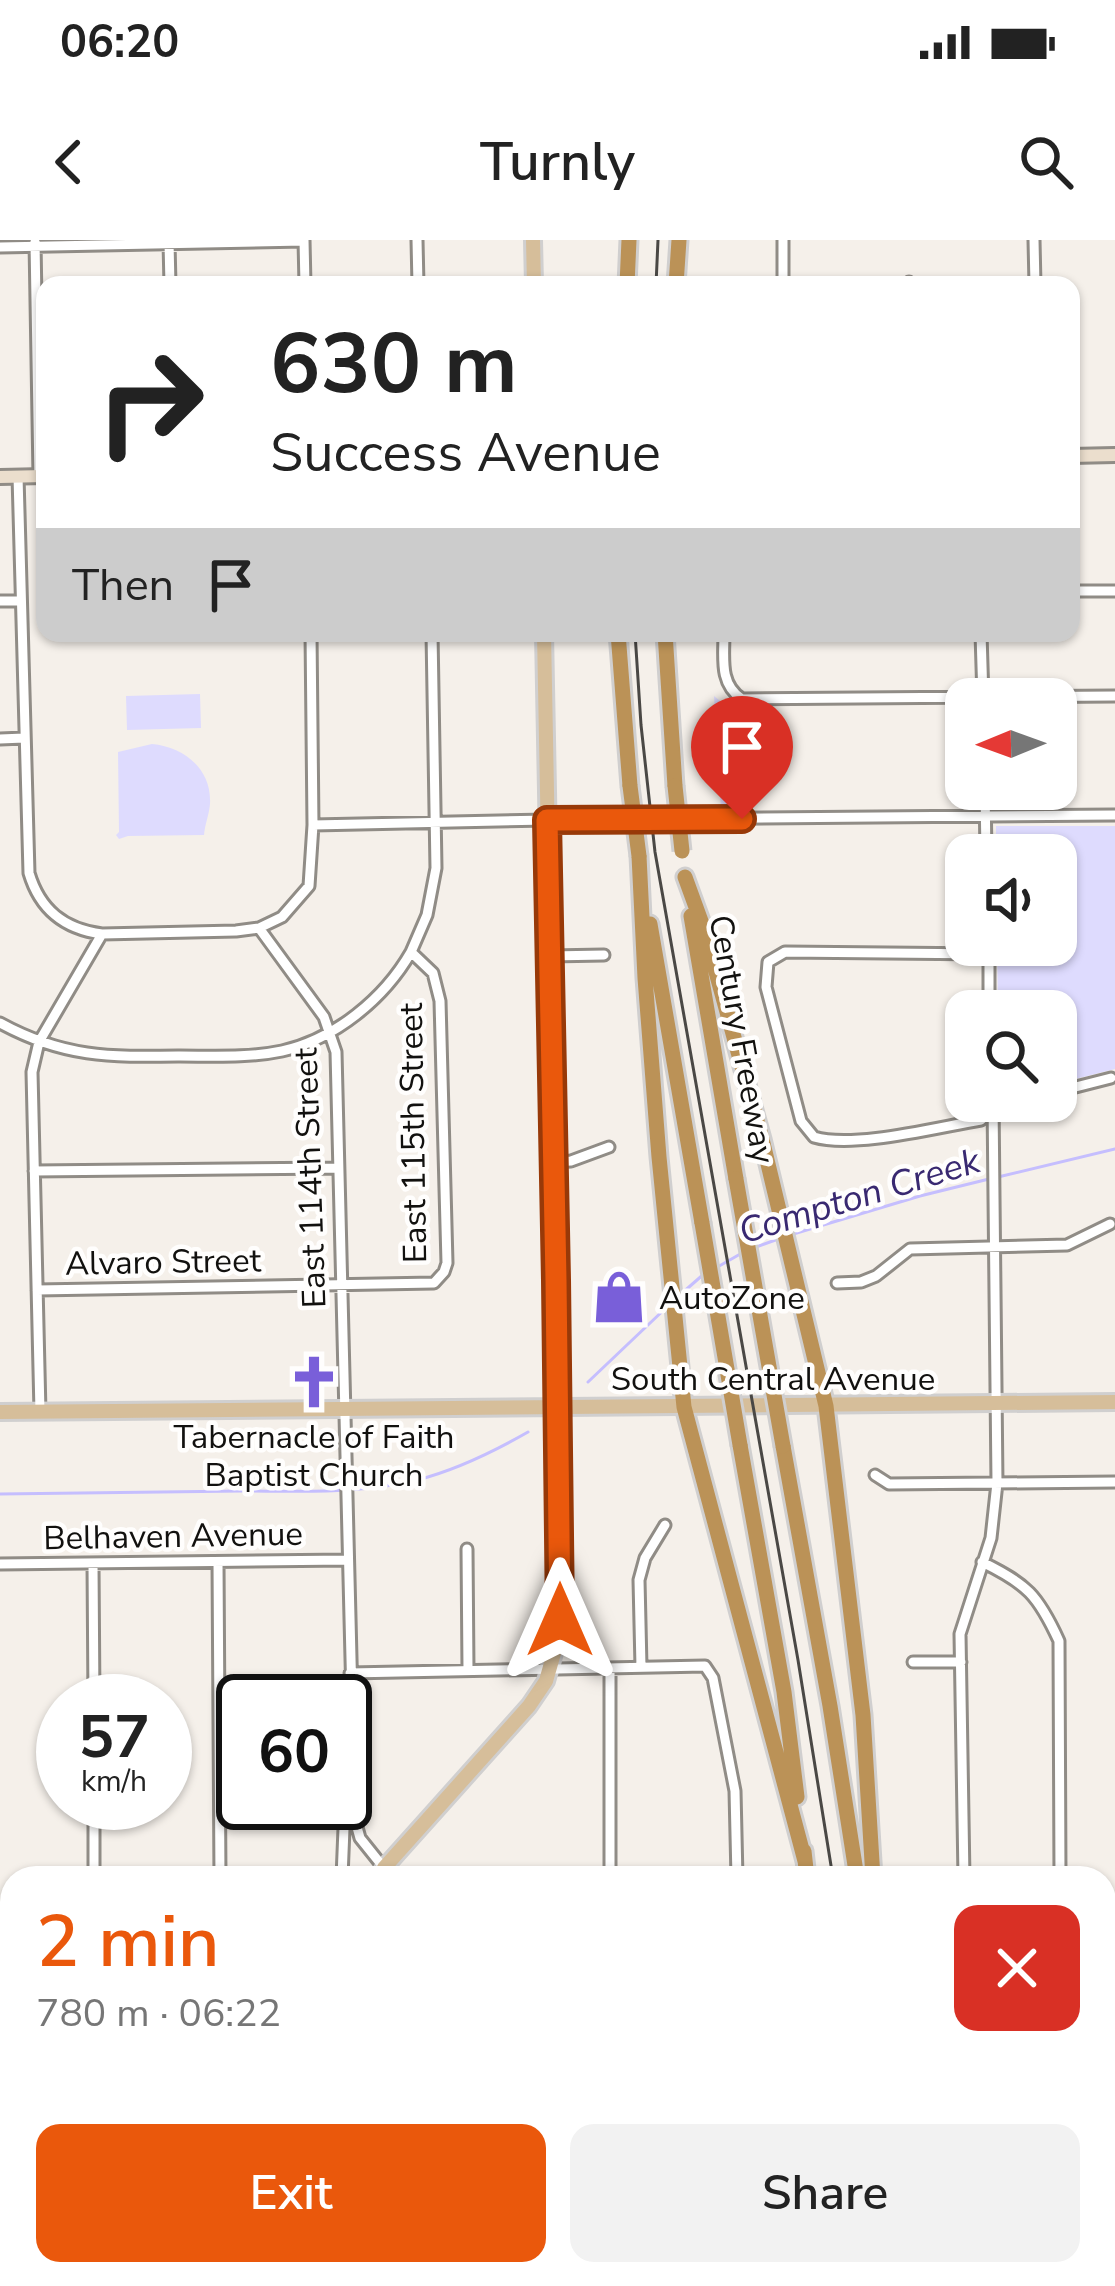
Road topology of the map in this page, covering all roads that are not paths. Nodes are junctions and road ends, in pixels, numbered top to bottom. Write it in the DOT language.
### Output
graph roads {
  1 [pos="418,240"];
  2 [pos="533,240"];
  3 [pos="629,240"];
  4 [pos="680,240"];
  5 [pos="783,240"];
  6 [pos="1034,240"];
  7 [pos="304,241"];
  8 [pos="169,242"];
  9 [pos="35,243"];
  10 [pos="0,247"];
  11 [pos="36,276"];
  12 [pos="170,276"];
  13 [pos="305,276"];
  14 [pos="418,276"];
  15 [pos="534,276"];
  16 [pos="627,276"];
  17 [pos="677,276"];
  18 [pos="783,276"];
  19 [pos="1035,276"];
  20 [pos="1115,455"];
  21 [pos="1080,456"];
  22 [pos="19,476"];
  23 [pos="36,476"];
  24 [pos="0,477"];
  25 [pos="1080,591"];
  26 [pos="1115,591"];
  27 [pos="0,601"];
  28 [pos="21,601"];
  29 [pos="311,642"];
  30 [pos="432,642"];
  31 [pos="544,642"];
  32 [pos="619,642"];
  33 [pos="666,642"];
  34 [pos="724,642"];
  35 [pos="982,642"];
  36 [pos="983,678"];
  37 [pos="1115,697"];
  38 [pos="1077,698"];
  39 [pos="945,699"];
  40 [pos="25,738"];
  41 [pos="0,739"];
  42 [pos="986,810"];
  43 [pos="1115,815"];
  44 [pos="986,817"];
  45 [pos="547,820"];
  46 [pos="435,822"];
  47 [pos="313,825"];
  48 [pos="986,834"];
  49 [pos="639,856"];
  50 [pos="686,877"];
  51 [pos="260,928"];
  52 [pos="102,934"];
  53 [pos="945,950"];
  54 [pos="411,952"];
  55 [pos="604,955"];
  56 [pos="550,956"];
  57 [pos="0,1024"];
  58 [pos="331,1031"];
  59 [pos="39,1042"];
  60 [pos="1111,1078"];
  61 [pos="1077,1087"];
  62 [pos="969,1122"];
  63 [pos="993,1122"];
  64 [pos="609,1147"];
  65 [pos="554,1162"];
  66 [pos="338,1168"];
  67 [pos="34,1171"];
  68 [pos="1110,1224"];
  69 [pos="993,1246"];
  70 [pos="434,1283"];
  71 [pos="837,1283"];
  72 [pos="341,1285"];
  73 [pos="37,1290"];
  74 [pos="1115,1402"];
  75 [pos="995,1404"];
  76 [pos="558,1406"];
  77 [pos="826,1406"];
  78 [pos="684,1407"];
  79 [pos="344,1408"];
  80 [pos="0,1412"];
  81 [pos="40,1412"];
  82 [pos="875,1475"];
  83 [pos="1115,1482"];
  84 [pos="997,1483"];
  85 [pos="665,1525"];
  86 [pos="467,1550"];
  87 [pos="347,1560"];
  88 [pos="218,1562"];
  89 [pos="982,1562"];
  90 [pos="0,1564"];
  91 [pos="93,1564"];
  92 [pos="961,1662"];
  93 [pos="913,1663"];
  94 [pos="640,1667"];
  95 [pos="551,1668"];
  96 [pos="610,1668"];
  97 [pos="468,1670"];
  98 [pos="350,1673"];
  99 [pos="94,1674"];
  100 [pos="94,1830"];
  101 [pos="344,1830"];
  102 [pos="358,1830"];
  103 [pos="94,1866"];
  104 [pos="220,1866"];
  105 [pos="342,1866"];
  106 [pos="377,1866"];
  107 [pos="387,1866"];
  108 [pos="610,1866"];
  109 [pos="736,1866"];
  110 [pos="805,1866"];
  111 [pos="806,1866"];
  112 [pos="855,1866"];
  113 [pos="872,1866"];
  114 [pos="964,1866"];
  115 [pos="1060,1866"];
  1 -- 14 [label="street"];
  2 -- 15 [label="main road"];
  3 -- 16 [label="highway"];
  4 -- 17 [label="highway"];
  5 -- 18 [label="street"];
  6 -- 19 [label="street"];
  7 -- 8 [label="street"];
  7 -- 13 [label="street"];
  8 -- 9 [label="street"];
  8 -- 12 [label="street"];
  9 -- 10 [label="street"];
  9 -- 11 [label="street"];
  20 -- 21 [label="main road"];
  22 -- 23 [label="main road"];
  22 -- 24 [label="main road"];
  22 -- 28 [label="street"];
  25 -- 26 [label="street"];
  27 -- 28 [label="street"];
  28 -- 40 [label="street"];
  29 -- 47 [label="street"];
  30 -- 46 [label="street"];
  31 -- 45 [label="main road"];
  32 -- 49 [label="highway, bridge"];
  33 -- 50 [label="highway, Century Freeway, bridge"];
  34 -- 39 [label="street"];
  35 -- 36 [label="street"];
  37 -- 38 [label="street"];
  40 -- 41 [label="street"];
  40 -- 52 [label="street"];
  42 -- 44 [label="street"];
  43 -- 44 [label="street"];
  44 -- 45 [label="street"];
  44 -- 48 [label="street"];
  45 -- 46 [label="street"];
  45 -- 56 [label="main road"];
  46 -- 47 [label="street"];
  46 -- 54 [label="street"];
  47 -- 51 [label="street"];
  49 -- 78 [label="highway"];
  49 -- 111 [label="highway, bridge"];
  50 -- 77 [label="highway"];
  50 -- 112 [label="highway, Century Freeway, bridge"];
  51 -- 52 [label="street"];
  51 -- 58 [label="street, East 114th Street"];
  52 -- 59 [label="street"];
  53 -- 62 [label="street"];
  54 -- 58 [label="street"];
  54 -- 70 [label="street, East 115th Street"];
  55 -- 56 [label="street"];
  56 -- 65 [label="main road"];
  57 -- 59 [label="street"];
  58 -- 59 [label="street"];
  58 -- 66 [label="street, East 114th Street"];
  59 -- 67 [label="street"];
  60 -- 61 [label="street"];
  63 -- 69 [label="street"];
  64 -- 65 [label="street"];
  65 -- 76 [label="main road"];
  66 -- 67 [label="street"];
  66 -- 72 [label="street, East 114th Street"];
  67 -- 73 [label="street"];
  68 -- 69 [label="street"];
  69 -- 71 [label="street"];
  69 -- 75 [label="street"];
  70 -- 72 [label="street, Alvaro Street"];
  72 -- 73 [label="street, Alvaro Street"];
  72 -- 79 [label="street, East 114th Street"];
  73 -- 81 [label="street"];
  74 -- 75 [label="main road, South Central Avenue"];
  75 -- 77 [label="main road, South Central Avenue"];
  75 -- 84 [label="street"];
  76 -- 78 [label="main road, South Central Avenue"];
  76 -- 79 [label="main road, South Central Avenue"];
  76 -- 95 [label="main road"];
  77 -- 78 [label="main road, South Central Avenue"];
  77 -- 113 [label="highway"];
  78 -- 110 [label="highway"];
  79 -- 81 [label="main road, South Central Avenue"];
  79 -- 87 [label="street, East 114th Street"];
  80 -- 81 [label="main road, South Central Avenue"];
  82 -- 84 [label="street"];
  83 -- 84 [label="street"];
  84 -- 89 [label="street"];
  85 -- 94 [label="street"];
  86 -- 97 [label="street"];
  87 -- 88 [label="street, Belhaven Avenue"];
  87 -- 98 [label="street, East 114th Street"];
  88 -- 91 [label="street, Belhaven Avenue"];
  88 -- 104 [label="street"];
  89 -- 92 [label="street"];
  89 -- 115 [label="street"];
  90 -- 91 [label="street, Belhaven Avenue"];
  91 -- 99 [label="street"];
  92 -- 93 [label="street"];
  92 -- 114 [label="street"];
  94 -- 96 [label="street"];
  94 -- 109 [label="street"];
  95 -- 96 [label="street"];
  95 -- 97 [label="street"];
  95 -- 107 [label="main road"];
  96 -- 108 [label="street"];
  97 -- 98 [label="street"];
  100 -- 103 [label="street"];
  101 -- 105 [label="street, East 114th Street"];
  102 -- 106 [label="street, East 114th Street"];
}
